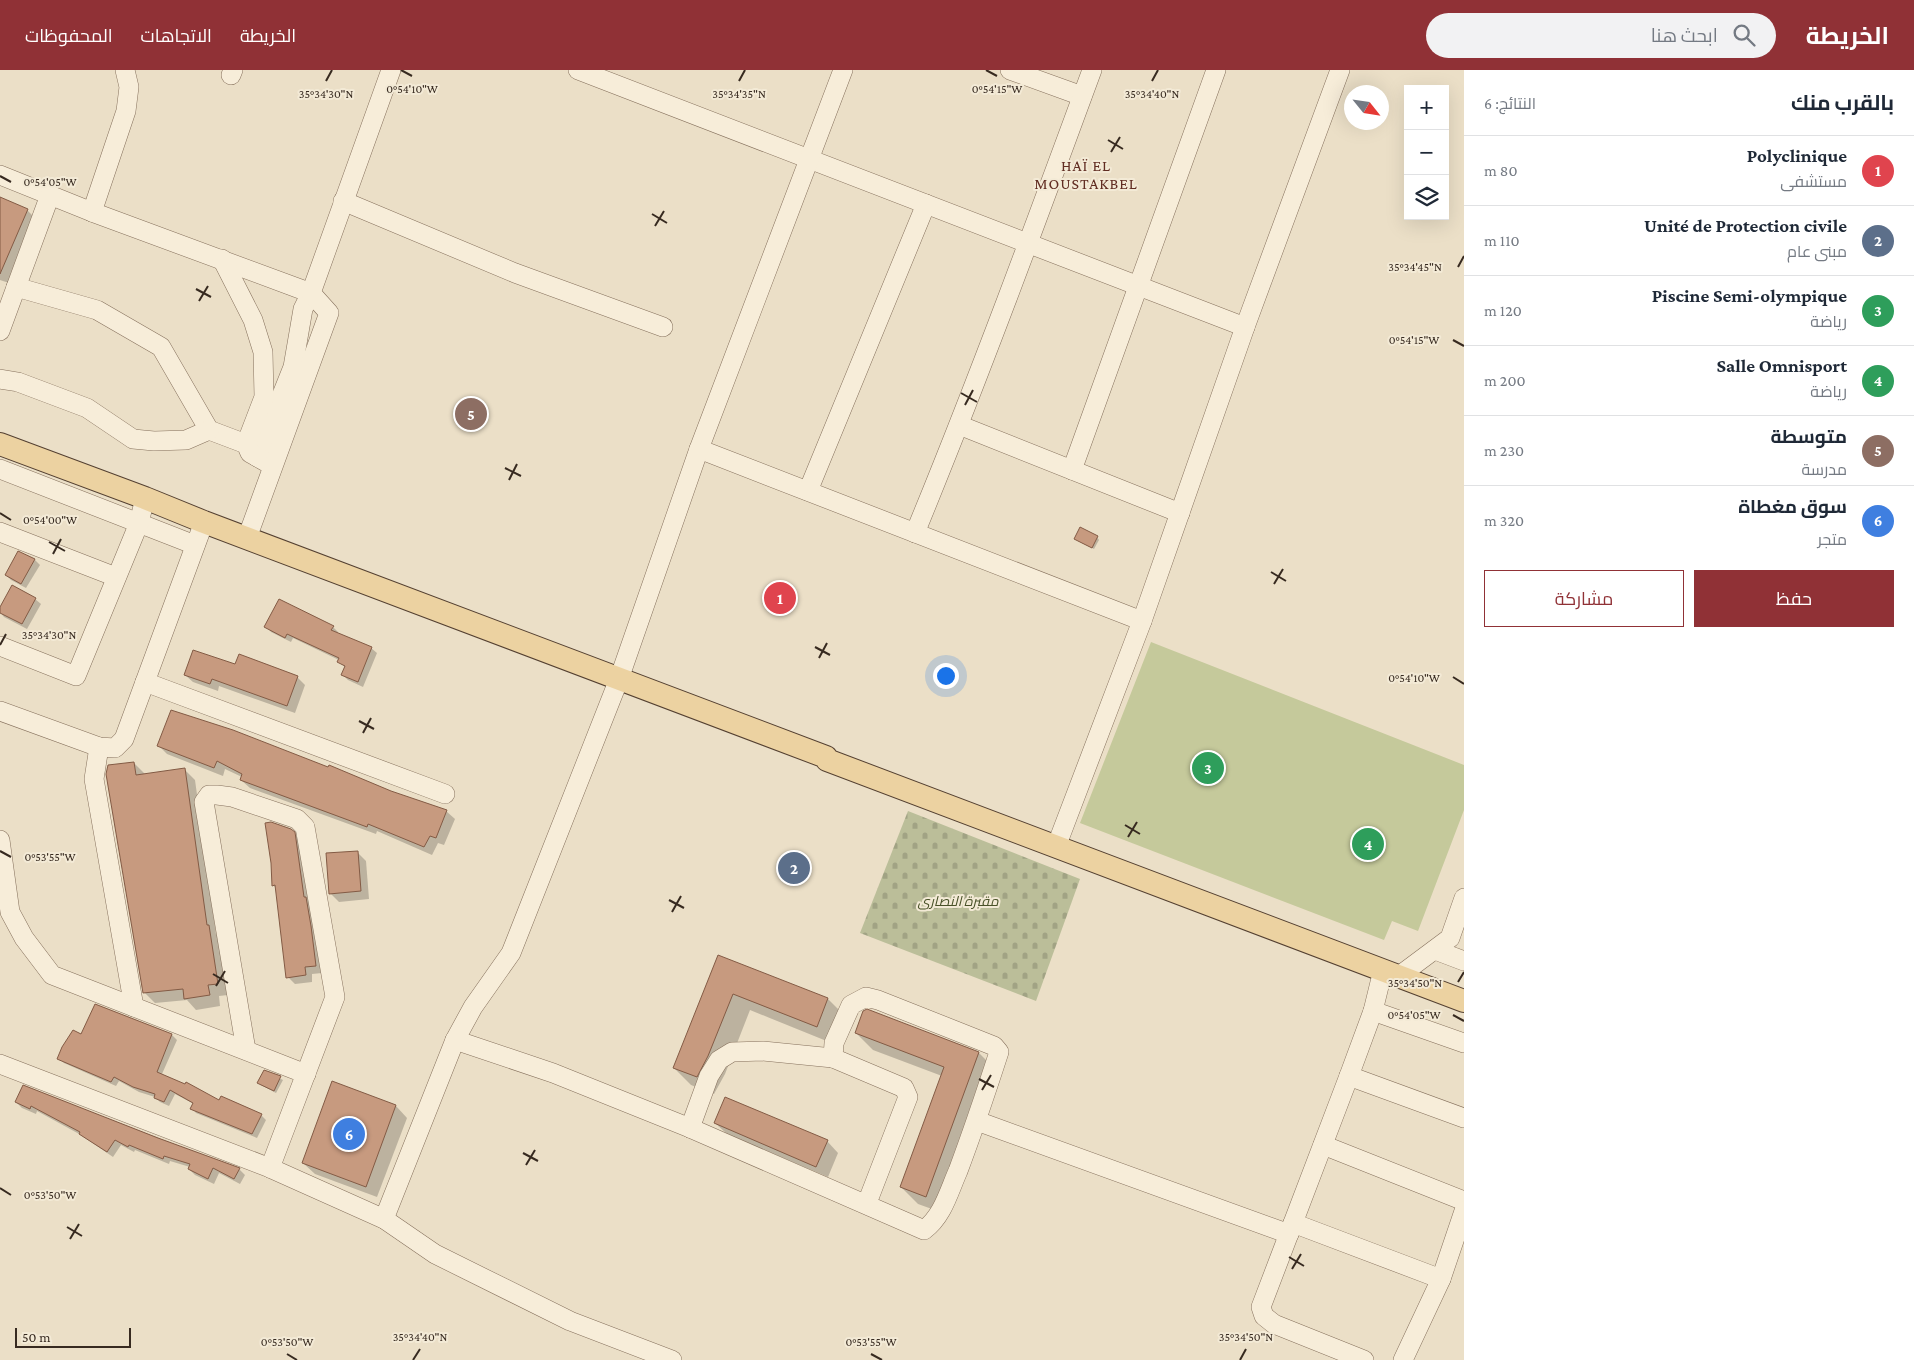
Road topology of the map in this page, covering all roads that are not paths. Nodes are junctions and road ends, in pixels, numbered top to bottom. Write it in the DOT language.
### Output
graph roads {
  1 [pos="125,70"];
  2 [pos="391,70"];
  3 [pos="578,70"];
  4 [pos="844,70"];
  5 [pos="1010,70"];
  6 [pos="1092,70"];
  7 [pos="1216,70"];
  8 [pos="1340,70"];
  9 [pos="1082,96"];
  10 [pos="809,159"];
  11 [pos="0,175"];
  12 [pos="50,195"];
  13 [pos="343,201"];
  14 [pos="926,204"];
  15 [pos="92,212"];
  16 [pos="1029,244"];
  17 [pos="222,259"];
  18 [pos="1139,286"];
  19 [pos="16,287"];
  20 [pos="311,293"];
  21 [pos="663,327"];
  22 [pos="1245,327"];
  23 [pos="0,331"];
  24 [pos="0,379"];
  25 [pos="959,425"];
  26 [pos="209,430"];
  27 [pos="0,444"];
  28 [pos="699,449"];
  29 [pos="251,450"];
  30 [pos="274,466"];
  31 [pos="0,470"];
  32 [pos="1072,470"];
  33 [pos="808,492"];
  34 [pos="146,498"];
  35 [pos="1180,513"];
  36 [pos="204,522"];
  37 [pos="138,523"];
  38 [pos="0,532"];
  39 [pos="915,533"];
  40 [pos="247,538"];
  41 [pos="196,546"];
  42 [pos="116,577"];
  43 [pos="1142,621"];
  44 [pos="0,646"];
  45 [pos="619,679"];
  46 [pos="145,682"];
  47 [pos="0,711"];
  48 [pos="99,747"];
  49 [pos="445,794"];
  50 [pos="0,840"];
  51 [pos="1056,847"];
  52 [pos="1464,898"];
  53 [pos="1435,950"];
  54 [pos="1464,960"];
  55 [pos="1391,973"];
  56 [pos="1464,1001"];
  57 [pos="134,1007"];
  58 [pos="1372,1011"];
  59 [pos="455,1040"];
  60 [pos="1464,1043"];
  61 [pos="246,1050"];
  62 [pos="833,1058"];
  63 [pos="0,1064"];
  64 [pos="306,1074"];
  65 [pos="1349,1076"];
  66 [pos="1464,1118"];
  67 [pos="977,1121"];
  68 [pos="690,1128"];
  69 [pos="1323,1145"];
  70 [pos="270,1168"];
  71 [pos="1464,1201"];
  72 [pos="867,1203"];
  73 [pos="1464,1211"];
  74 [pos="384,1219"];
  75 [pos="1291,1228"];
  76 [pos="1441,1279"];
  77 [pos="1327,1353"];
  78 [pos="672,1360"];
  79 [pos="1364,1360"];
  80 [pos="1403,1360"];
  1 -- 15 [label="street"];
  2 -- 13 [label="street"];
  3 -- 10 [label="street"];
  4 -- 10 [label="street"];
  5 -- 9 [label="street"];
  6 -- 9 [label="street"];
  7 -- 18 [label="street"];
  8 -- 22 [label="street"];
  9 -- 16 [label="street"];
  10 -- 14 [label="street"];
  10 -- 28 [label="street"];
  11 -- 12 [label="street"];
  12 -- 15 [label="street"];
  12 -- 19 [label="street"];
  13 -- 20 [label="street"];
  13 -- 21 [label="street"];
  14 -- 16 [label="street"];
  14 -- 33 [label="street"];
  15 -- 17 [label="street"];
  16 -- 18 [label="street"];
  16 -- 25 [label="street"];
  17 -- 20 [label="street"];
  17 -- 29 [label="street"];
  18 -- 22 [label="street"];
  18 -- 32 [label="street"];
  19 -- 23 [label="street"];
  19 -- 26 [label="street"];
  20 -- 29 [label="street"];
  20 -- 30 [label="street"];
  22 -- 35 [label="street"];
  24 -- 26 [label="street"];
  25 -- 32 [label="street"];
  25 -- 39 [label="street"];
  26 -- 29 [label="street"];
  27 -- 34 [label="main road"];
  28 -- 33 [label="street"];
  28 -- 45 [label="street"];
  29 -- 30 [label="street"];
  30 -- 40 [label="street"];
  31 -- 37 [label="street"];
  32 -- 35 [label="street"];
  33 -- 39 [label="street"];
  34 -- 36 [label="main road"];
  34 -- 37 [label="street"];
  35 -- 43 [label="street"];
  36 -- 40 [label="main road"];
  36 -- 41 [label="street"];
  37 -- 41 [label="street"];
  37 -- 42 [label="street"];
  38 -- 42 [label="street"];
  39 -- 43 [label="street"];
  40 -- 45 [label="main road"];
  41 -- 46 [label="street"];
  42 -- 44 [label="street"];
  43 -- 51 [label="street"];
  45 -- 51 [label="main road"];
  45 -- 59 [label="street"];
  46 -- 48 [label="street"];
  46 -- 49 [label="street"];
  47 -- 48 [label="street"];
  48 -- 57 [label="street"];
  50 -- 57 [label="street"];
  51 -- 55 [label="main road"];
  52 -- 53 [label="street"];
  53 -- 54 [label="street"];
  53 -- 55 [label="street"];
  55 -- 56 [label="main road"];
  55 -- 58 [label="street"];
  57 -- 61 [label="street"];
  58 -- 60 [label="street"];
  58 -- 65 [label="street"];
  59 -- 68 [label="street"];
  59 -- 74 [label="street"];
  61 -- 64 [label="street"];
  61 -- 64 [label="street"];
  62 -- 67 [label="street"];
  62 -- 68 [label="street"];
  62 -- 72 [label="street"];
  63 -- 70 [label="street"];
  64 -- 70 [label="street"];
  65 -- 66 [label="street"];
  65 -- 69 [label="street"];
  67 -- 72 [label="street"];
  67 -- 75 [label="street"];
  68 -- 72 [label="street"];
  69 -- 71 [label="street"];
  69 -- 75 [label="street"];
  70 -- 74 [label="street"];
  73 -- 76 [label="street"];
  74 -- 78 [label="street"];
  75 -- 76 [label="street"];
  75 -- 77 [label="street"];
  76 -- 80 [label="street"];
  77 -- 79 [label="street"];
}
